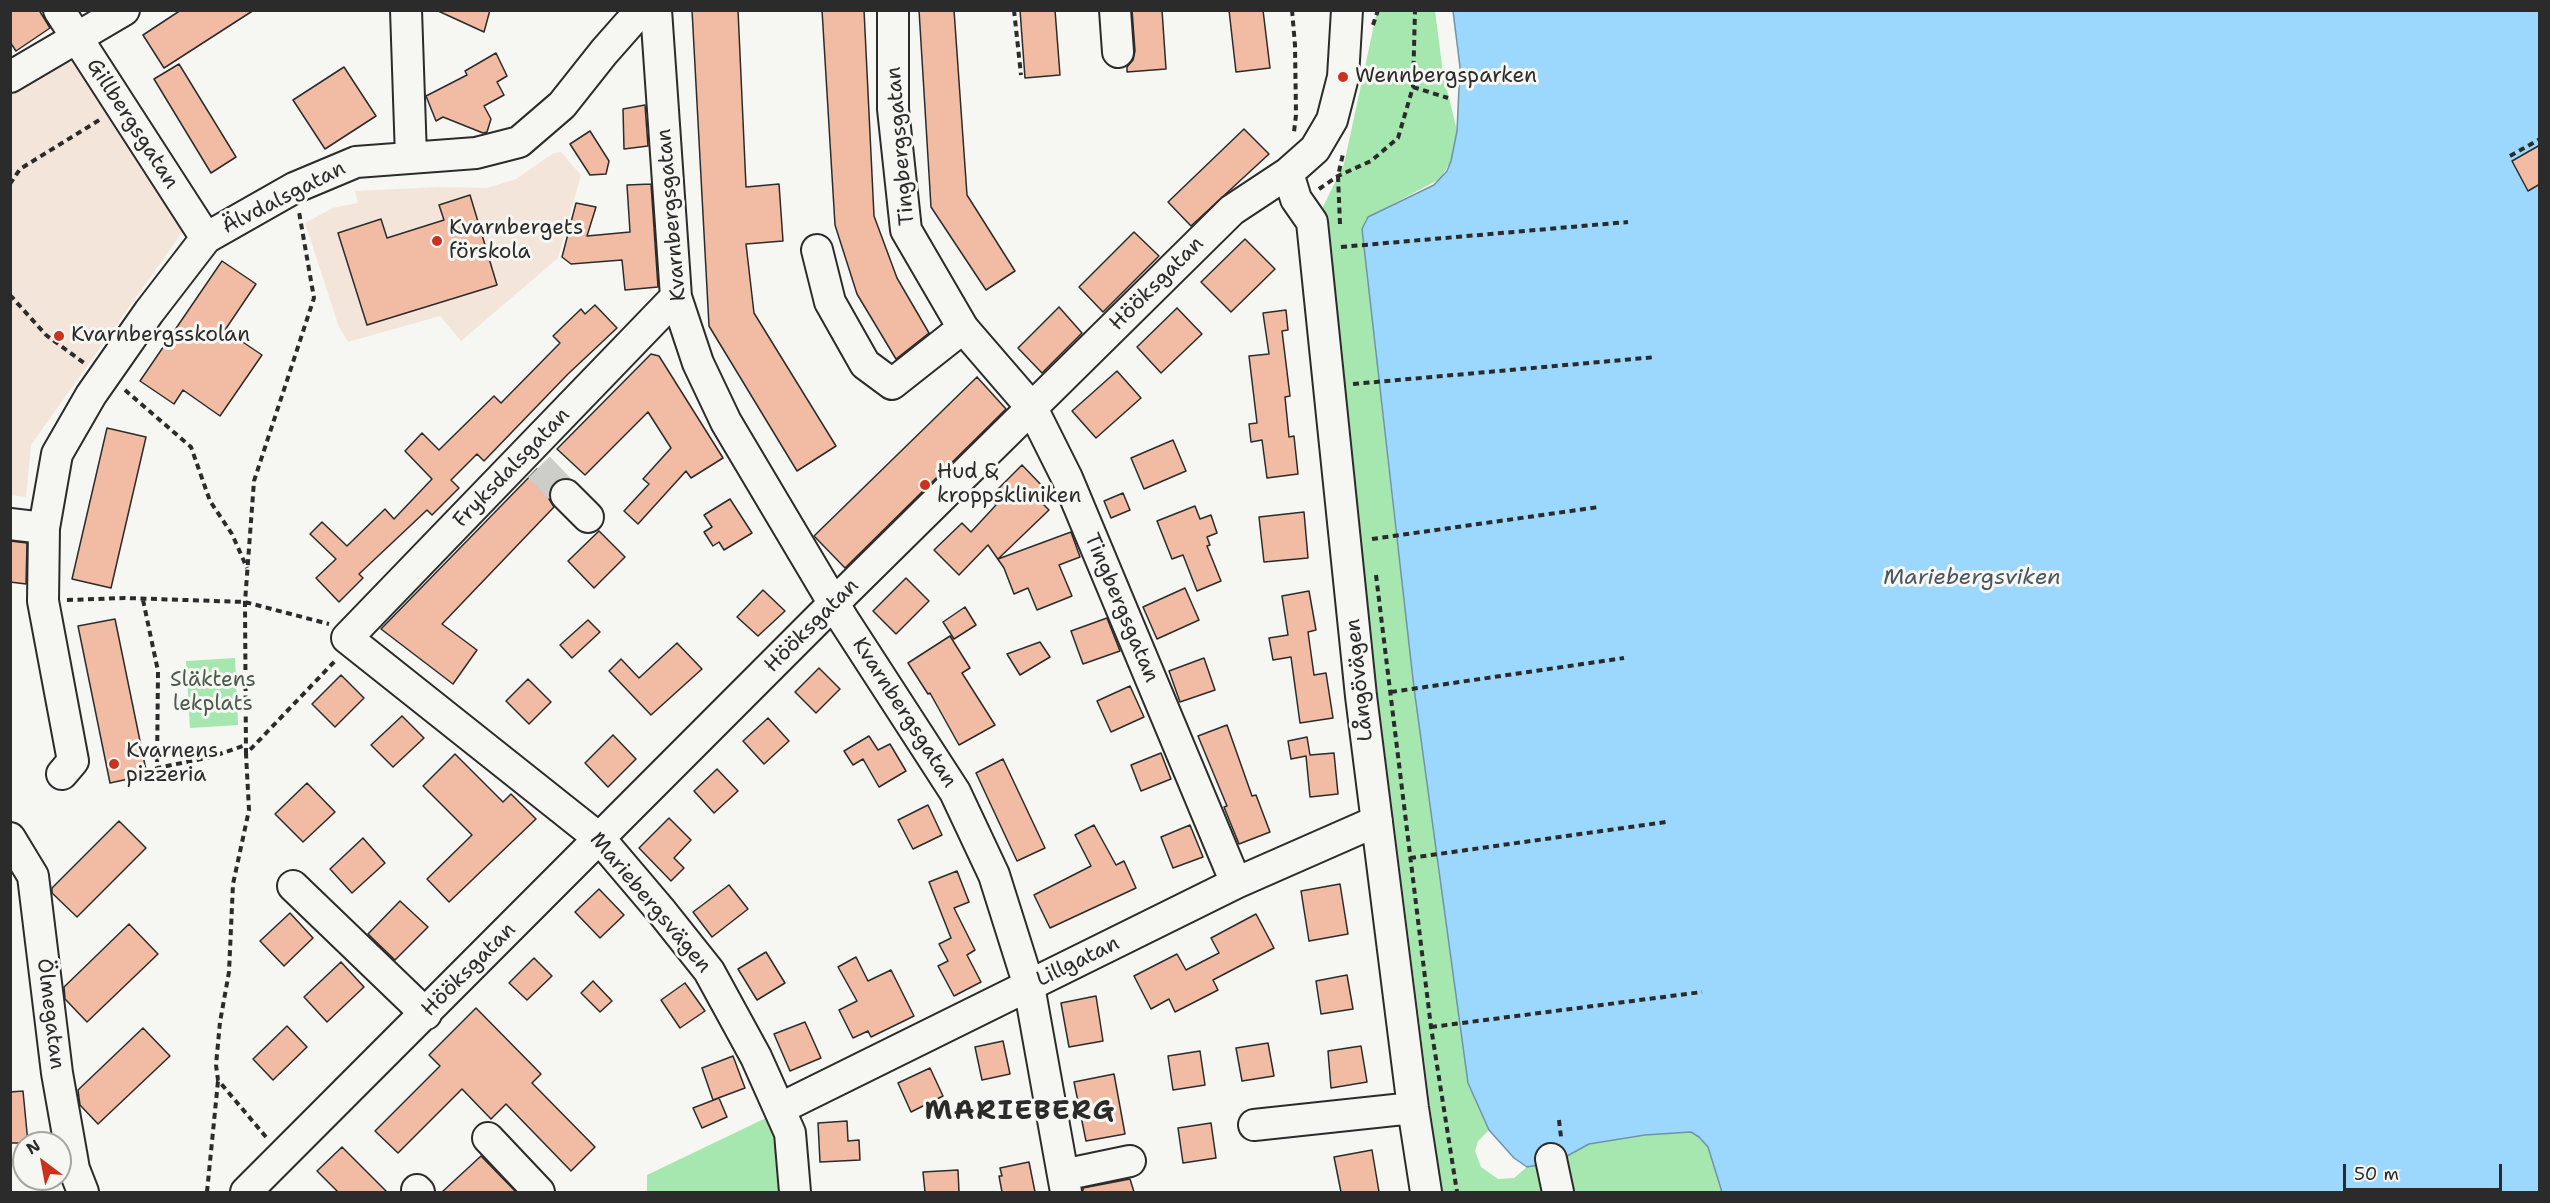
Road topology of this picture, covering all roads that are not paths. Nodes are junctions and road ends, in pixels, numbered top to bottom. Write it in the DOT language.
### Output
graph roads {
  1 [pos="59,10"];
  2 [pos="124,10"];
  3 [pos="406,10"];
  4 [pos="641,10"];
  5 [pos="656,10"];
  6 [pos="893,10"];
  7 [pos="1115,10"];
  8 [pos="1328,10"];
  9 [pos="1347,10"];
  10 [pos="76,38"];
  11 [pos="1344,48"];
  12 [pos="1118,52"];
  13 [pos="10,77"];
  14 [pos="411,157"];
  15 [pos="1288,172"];
  16 [pos="206,238"];
  17 [pos="817,250"];
  18 [pos="676,297"];
  19 [pos="963,328"];
  20 [pos="1032,408"];
  21 [pos="566,495"];
  22 [pos="588,518"];
  23 [pos="10,524"];
  24 [pos="44,528"];
  25 [pos="834,603"];
  26 [pos="347,638"];
  27 [pos="63,774"];
  28 [pos="1377,821"];
  29 [pos="10,838"];
  30 [pos="600,839"];
  31 [pos="1236,883"];
  32 [pos="293,886"];
  33 [pos="1029,986"];
  34 [pos="426,1014"];
  35 [pos="781,1108"];
  36 [pos="1413,1108"];
  37 [pos="1254,1125"];
  38 [pos="488,1138"];
  39 [pos="1551,1159"];
  40 [pos="1130,1161"];
  41 [pos="1065,1184"];
  42 [pos="83,1192"];
  43 [pos="246,1192"];
  44 [pos="539,1192"];
  45 [pos="795,1192"];
  46 [pos="1426,1192"];
  47 [pos="1557,1192"];
  1 -- 10 [label="street, Gillbergsgatan"];
  2 -- 10 [label="street"];
  3 -- 14 [label="street"];
  4 -- 14 [label="street, Älvdalsgatan"];
  5 -- 18 [label="street, Kvarnbergsgatan"];
  6 -- 19 [label="street, Tingbergsgatan"];
  7 -- 12 [label="street"];
  8 -- 11 [label="street, Hööksgatan"];
  9 -- 11 [label="street, Hööksgatan"];
  10 -- 13 [label="street"];
  10 -- 16 [label="street, Gillbergsgatan"];
  11 -- 15 [label="street, Hööksgatan"];
  14 -- 16 [label="street, Älvdalsgatan"];
  15 -- 20 [label="street, Hööksgatan"];
  15 -- 28 [label="street, Långövägen"];
  16 -- 24 [label="street, Älvdalsgatan"];
  17 -- 19 [label="street"];
  18 -- 25 [label="street, Kvarnbergsgatan"];
  18 -- 26 [label="street, Fryksdalsgatan"];
  19 -- 20 [label="street, Tingbergsgatan"];
  20 -- 25 [label="street, Hööksgatan"];
  20 -- 31 [label="street, Tingbergsgatan"];
  21 -- 22 [label="street"];
  23 -- 24 [label="street"];
  24 -- 27 [label="street, Älvdalsgatan"];
  25 -- 30 [label="street, Hööksgatan"];
  25 -- 33 [label="street, Kvarnbergsgatan"];
  26 -- 30 [label="street, Mariebergsvägen"];
  28 -- 31 [label="street, Lillgatan"];
  28 -- 36 [label="street, Långövägen"];
  29 -- 42 [label="street, Ölmegatan"];
  30 -- 34 [label="street, Hööksgatan"];
  30 -- 35 [label="street, Mariebergsvägen"];
  31 -- 33 [label="street, Lillgatan"];
  32 -- 34 [label="street"];
  33 -- 35 [label="street, Lillgatan"];
  33 -- 41 [label="street, Kvarnbergsgatan"];
  34 -- 43 [label="street, Hööksgatan"];
  35 -- 45 [label="street, Mariebergsvägen"];
  36 -- 37 [label="street"];
  36 -- 46 [label="street, Långövägen"];
  38 -- 44 [label="street"];
  39 -- 47 [label="street"];
  40 -- 41 [label="street"];
}
